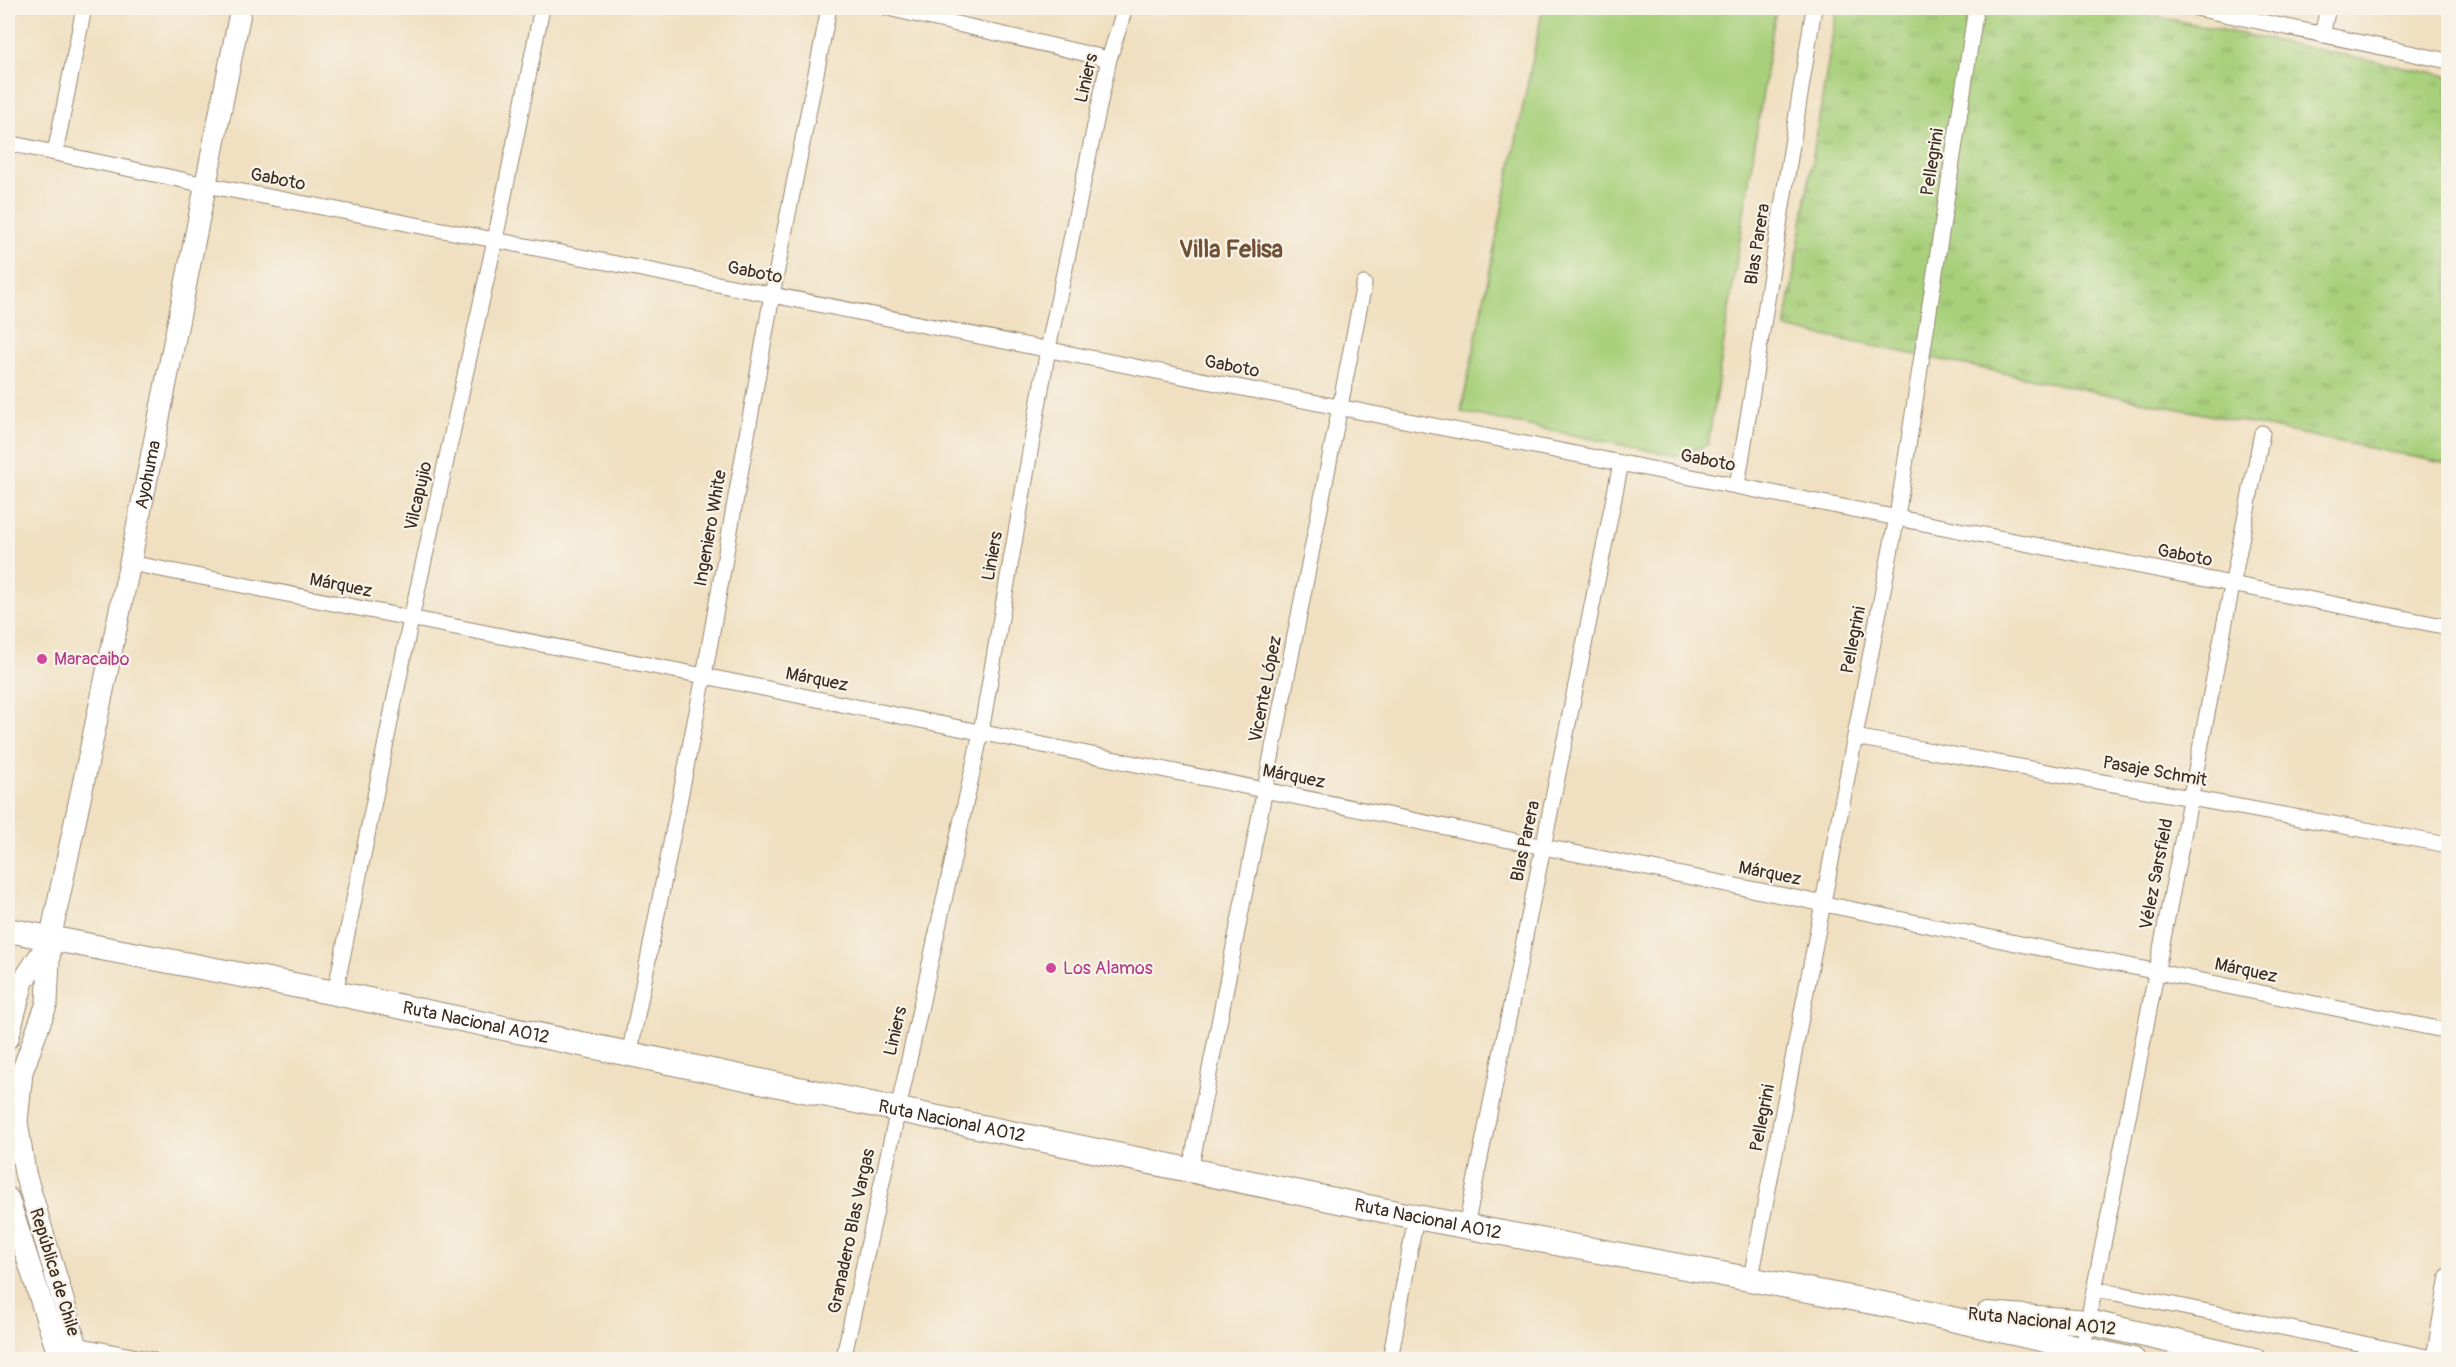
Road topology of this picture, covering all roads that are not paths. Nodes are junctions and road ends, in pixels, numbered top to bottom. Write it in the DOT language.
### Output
graph roads {
  1 [pos="84,8"];
  2 [pos="241,8"];
  3 [pos="542,8"];
  4 [pos="829,8"];
  5 [pos="888,8"];
  6 [pos="1125,8"];
  7 [pos="1814,8"];
  8 [pos="1976,8"];
  9 [pos="2196,8"];
  10 [pos="2328,8"];
  11 [pos="2322,35"];
  12 [pos="1109,59"];
  13 [pos="2448,61"];
  14 [pos="8,143"];
  15 [pos="55,153"];
  16 [pos="206,185"];
  17 [pos="495,240"];
  18 [pos="1364,284"];
  19 [pos="772,295"];
  20 [pos="1048,349"];
  21 [pos="1340,407"];
  22 [pos="2262,433"];
  23 [pos="1621,463"];
  24 [pos="1737,486"];
  25 [pos="1897,518"];
  26 [pos="130,563"];
  27 [pos="2232,584"];
  28 [pos="411,619"];
  29 [pos="2448,627"];
  30 [pos="704,676"];
  31 [pos="981,732"];
  32 [pos="1855,737"];
  33 [pos="1265,790"];
  34 [pos="2191,797"];
  35 [pos="2448,845"];
  36 [pos="1543,847"];
  37 [pos="1823,903"];
  38 [pos="8,930"];
  39 [pos="50,939"];
  40 [pos="2157,971"];
  41 [pos="335,993"];
  42 [pos="2448,1031"];
  43 [pos="8,1038"];
  44 [pos="629,1056"];
  45 [pos="898,1111"];
  46 [pos="1190,1171"];
  47 [pos="8,1198"];
  48 [pos="1416,1217"];
  49 [pos="1466,1227"];
  50 [pos="2448,1276"];
  51 [pos="1751,1278"];
  52 [pos="2095,1289"];
  53 [pos="1899,1307"];
  54 [pos="2088,1322"];
  55 [pos="79,1352"];
  56 [pos="2082,1354"];
  57 [pos="59,1358"];
  58 [pos="152,1359"];
  59 [pos="843,1359"];
  60 [pos="1390,1359"];
  61 [pos="2133,1359"];
  62 [pos="2254,1359"];
  63 [pos="2438,1359"];
  1 -- 15 [label="street"];
  2 -- 16 [label="street, Ayohuma"];
  3 -- 17 [label="street, Vilcapujio"];
  4 -- 19 [label="street, Ingeniero White"];
  5 -- 12 [label="street"];
  6 -- 12 [label="street, Liniers"];
  7 -- 24 [label="street, Blas Parera"];
  8 -- 25 [label="street, Pellegrini"];
  9 -- 11 [label="street"];
  10 -- 11 [label="street"];
  11 -- 13 [label="street"];
  12 -- 20 [label="street, Liniers"];
  14 -- 15 [label="street, Gaboto"];
  15 -- 16 [label="street, Gaboto"];
  16 -- 17 [label="street, Gaboto"];
  16 -- 26 [label="street, Ayohuma"];
  17 -- 19 [label="street, Gaboto"];
  17 -- 28 [label="street, Vilcapujio"];
  18 -- 21 [label="street, Vicente López"];
  19 -- 20 [label="street, Gaboto"];
  19 -- 30 [label="street, Ingeniero White"];
  20 -- 21 [label="street, Gaboto"];
  20 -- 31 [label="street, Liniers"];
  21 -- 23 [label="street, Gaboto"];
  21 -- 33 [label="street, Vicente López"];
  22 -- 27 [label="street, Vélez Sarsfield"];
  23 -- 24 [label="street, Gaboto"];
  23 -- 36 [label="street, Blas Parera"];
  24 -- 25 [label="street, Gaboto"];
  25 -- 27 [label="street, Gaboto"];
  25 -- 32 [label="street, Pellegrini"];
  26 -- 28 [label="street, Márquez"];
  26 -- 39 [label="street, Ayohuma"];
  27 -- 29 [label="street, Gaboto"];
  27 -- 34 [label="street, Vélez Sarsfield"];
  28 -- 30 [label="street, Márquez"];
  28 -- 41 [label="street, Vilcapujio"];
  30 -- 31 [label="street, Márquez"];
  30 -- 44 [label="street, Ingeniero White"];
  31 -- 33 [label="street, Márquez"];
  31 -- 45 [label="street, Liniers"];
  32 -- 34 [label="street, Pasaje Schmit"];
  32 -- 37 [label="street, Pellegrini"];
  33 -- 36 [label="street, Márquez"];
  33 -- 46 [label="street, Vicente López"];
  34 -- 35 [label="street, Pasaje Schmit"];
  34 -- 40 [label="street, Vélez Sarsfield"];
  36 -- 37 [label="street, Márquez"];
  36 -- 49 [label="street, Blas Parera"];
  37 -- 40 [label="street, Márquez"];
  37 -- 51 [label="street, Pellegrini"];
  38 -- 39 [label="main road, Ruta Nacional A012"];
  39 -- 41 [label="main road, Ruta Nacional A012"];
  39 -- 43 [label="street"];
  39 -- 55 [label="street, República de Chile"];
  40 -- 42 [label="street, Márquez"];
  40 -- 52 [label="street, Vélez Sarsfield"];
  41 -- 44 [label="main road, Ruta Nacional A012"];
  44 -- 45 [label="main road, Ruta Nacional A012"];
  45 -- 46 [label="main road, Ruta Nacional A012"];
  45 -- 59 [label="street, Granadero Blas Vargas"];
  46 -- 48 [label="main road, Ruta Nacional A012"];
  47 -- 57 [label="street, República de Chile"];
  48 -- 49 [label="main road, Ruta Nacional A012"];
  48 -- 60 [label="street"];
  49 -- 51 [label="main road, Ruta Nacional A012"];
  50 -- 63 [label="street"];
  51 -- 53 [label="main road, Ruta Nacional A012"];
  52 -- 54 [label="street, Vélez Sarsfield"];
  52 -- 63 [label="street"];
  53 -- 54 [label="main road, Ruta Nacional A012"];
  53 -- 56 [label="main road, Ruta Nacional A012"];
  54 -- 56 [label="street, Vélez Sarsfield"];
  54 -- 62 [label="main road, Ruta Nacional A012"];
  55 -- 57 [label="street"];
  55 -- 58 [label="street"];
  56 -- 61 [label="main road, Ruta Nacional A012"];
}
